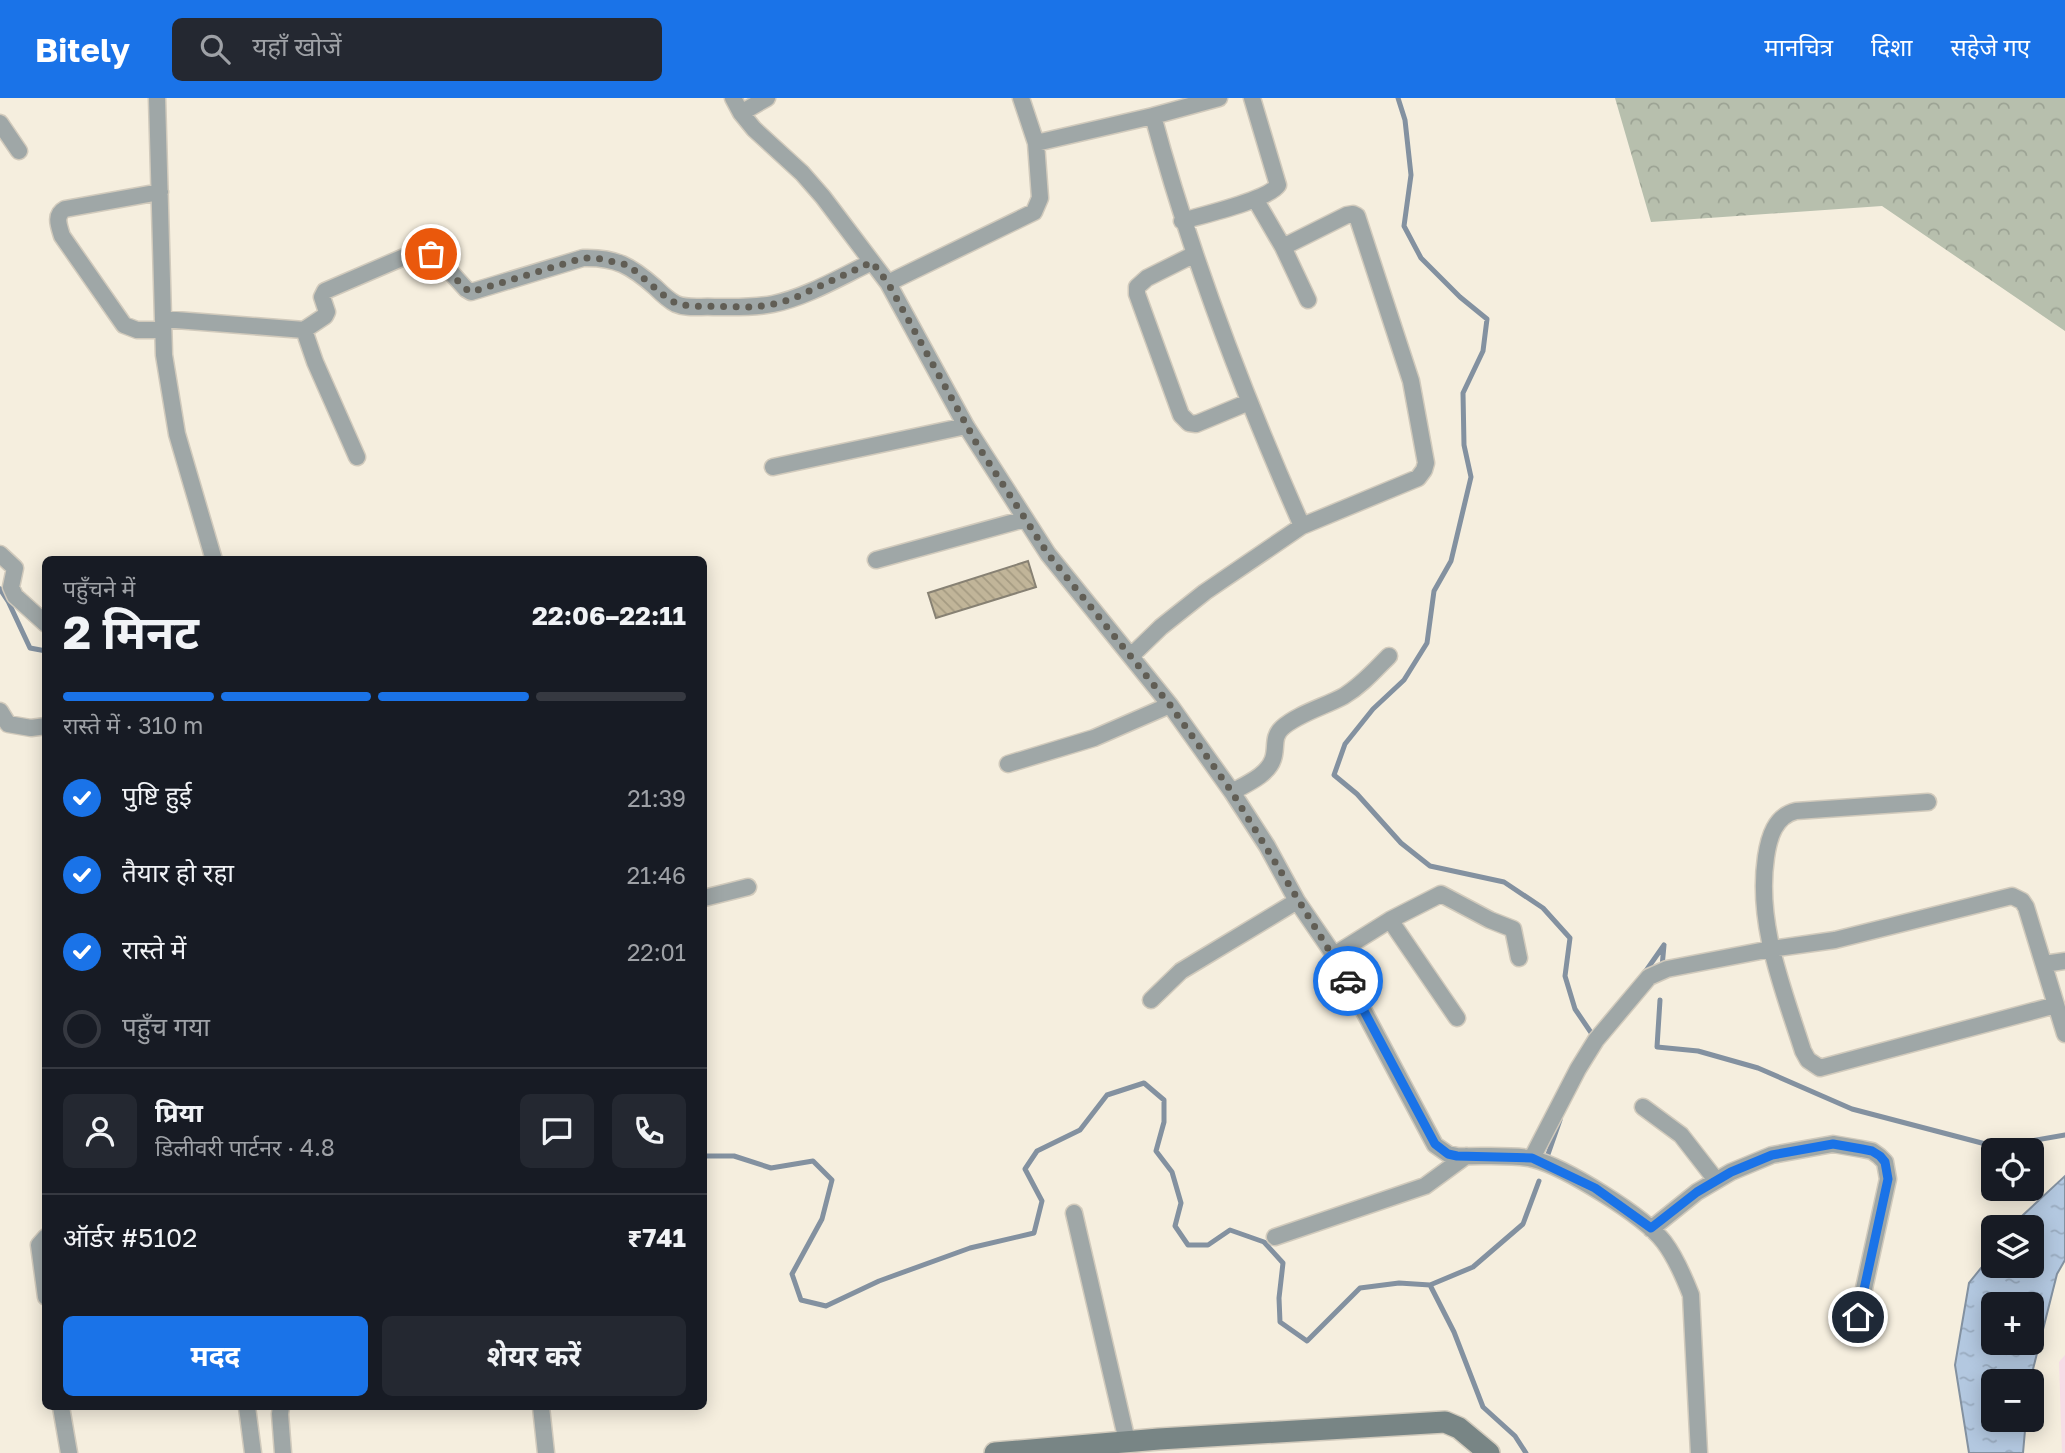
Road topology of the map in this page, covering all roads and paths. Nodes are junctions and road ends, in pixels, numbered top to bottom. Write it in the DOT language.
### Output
graph roads {
  1 [pos="157,98"];
  2 [pos="733,98"];
  3 [pos="767,98"];
  4 [pos="1021,98"];
  5 [pos="1219,98"];
  6 [pos="1252,98"];
  7 [pos="1174,104"];
  8 [pos="741,113"];
  9 [pos="1153,116"];
  10 [pos="0,122"];
  11 [pos="1036,142"];
  12 [pos="19,151"];
  13 [pos="160,192"];
  14 [pos="1255,199"];
  15 [pos="1182,221"];
  16 [pos="1283,247"];
  17 [pos="1195,254"];
  18 [pos="872,262"];
  19 [pos="888,283"];
  20 [pos="1308,300"];
  21 [pos="163,325"];
  22 [pos="304,330"];
  23 [pos="1249,402"];
  24 [pos="966,426"];
  25 [pos="357,457"];
  26 [pos="774,467"];
  27 [pos="1025,519"];
  28 [pos="1302,526"];
  29 [pos="0,554"];
  30 [pos="213,556"];
  31 [pos="876,560"];
  32 [pos="42,620"];
  33 [pos="1131,656"];
  34 [pos="1389,656"];
  35 [pos="1170,705"];
  36 [pos="0,711"];
  37 [pos="42,727"];
  38 [pos="1008,764"];
  39 [pos="1232,792"];
  40 [pos="1928,802"];
  41 [pos="748,887"];
  42 [pos="707,897"];
  43 [pos="1297,901"];
  44 [pos="1390,920"];
  45 [pos="1771,949"];
  46 [pos="1334,954"];
  47 [pos="1518,958"];
  48 [pos="2065,961"];
  49 [pos="2045,964"];
  50 [pos="1152,1000"];
  51 [pos="2056,1006"];
  52 [pos="1457,1018"];
  53 [pos="2065,1034"];
  54 [pos="1643,1107"];
  55 [pos="1466,1156"];
  56 [pos="1532,1158"];
  57 [pos="1716,1180"];
  58 [pos="1074,1213"];
  59 [pos="1651,1228"];
  60 [pos="1275,1237"];
  61 [pos="42,1242"];
  62 [pos="42,1267"];
  63 [pos="1858,1317"];
  64 [pos="62,1410"];
  65 [pos="247,1410"];
  66 [pos="280,1410"];
  67 [pos="541,1410"];
  68 [pos="1127,1441"];
  69 [pos="1166,1446"];
  70 [pos="1008,1452"];
  71 [pos="69,1453"];
  72 [pos="253,1453"];
  73 [pos="283,1453"];
  74 [pos="546,1453"];
  75 [pos="1489,1453"];
  76 [pos="1699,1453"];
  1 -- 13 [label="street"];
  2 -- 8 [label="street"];
  3 -- 8 [label="street"];
  4 -- 11 [label="street"];
  5 -- 7 [label="street"];
  6 -- 14 [label="street"];
  7 -- 9 [label="street"];
  8 -- 18 [label="street"];
  9 -- 11 [label="street"];
  9 -- 15 [label="street"];
  10 -- 12 [label="street"];
  11 -- 19 [label="street"];
  13 -- 21 [label="street"];
  13 -- 21 [label="street"];
  14 -- 15 [label="street"];
  14 -- 16 [label="street"];
  15 -- 17 [label="street"];
  16 -- 20 [label="street"];
  16 -- 28 [label="street"];
  17 -- 23 [label="street"];
  17 -- 23 [label="street"];
  18 -- 19 [label="street"];
  18 -- 22 [label="street"];
  19 -- 24 [label="street"];
  21 -- 22 [label="street"];
  21 -- 30 [label="street"];
  22 -- 25 [label="street"];
  23 -- 28 [label="street"];
  24 -- 26 [label="street"];
  24 -- 27 [label="street"];
  27 -- 31 [label="street"];
  27 -- 33 [label="street"];
  28 -- 33 [label="street"];
  29 -- 32 [label="street"];
  33 -- 35 [label="street"];
  34 -- 39 [label="street"];
  35 -- 38 [label="street"];
  35 -- 39 [label="street"];
  36 -- 37 [label="street"];
  39 -- 43 [label="street"];
  40 -- 45 [label="street"];
  41 -- 42 [label="street"];
  43 -- 46 [label="street"];
  43 -- 50 [label="street"];
  44 -- 46 [label="street"];
  44 -- 47 [label="street"];
  44 -- 52 [label="street"];
  45 -- 49 [label="street"];
  45 -- 51 [label="street"];
  45 -- 56 [label="street"];
  46 -- 55 [label="street"];
  48 -- 49 [label="street"];
  49 -- 51 [label="street"];
  51 -- 53 [label="street"];
  54 -- 57 [label="street"];
  55 -- 56 [label="street"];
  55 -- 60 [label="street"];
  56 -- 59 [label="street"];
  57 -- 59 [label="street"];
  57 -- 63 [label="street"];
  58 -- 68 [label="street"];
  59 -- 76 [label="street"];
  61 -- 62 [label="street"];
  64 -- 71 [label="street"];
  65 -- 72 [label="street"];
  66 -- 73 [label="street"];
  67 -- 74 [label="street"];
  68 -- 69 [label="main road"];
  68 -- 70 [label="main road"];
  69 -- 75 [label="main road"];
}
